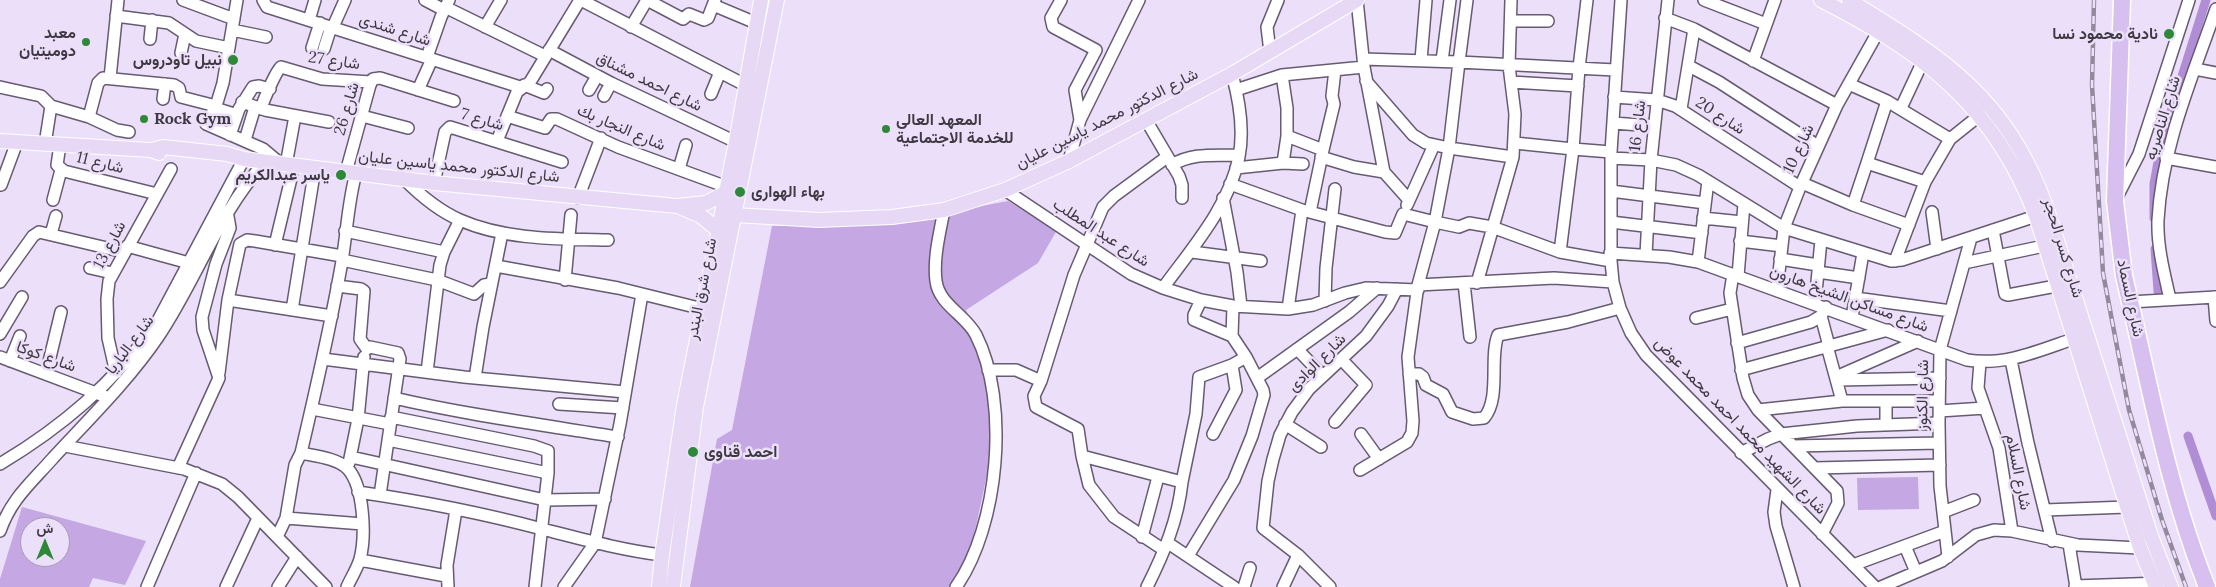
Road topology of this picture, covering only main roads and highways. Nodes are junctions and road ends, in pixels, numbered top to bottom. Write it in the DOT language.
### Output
graph roads {
  1 [pos="761,0"];
  2 [pos="777,0"];
  3 [pos="1821,0"];
  4 [pos="1849,0"];
  5 [pos="2122,0"];
  6 [pos="1354,1"];
  7 [pos="0,141"];
  8 [pos="726,190"];
  9 [pos="677,206"];
  10 [pos="735,215"];
  11 [pos="718,230"];
  12 [pos="662,555"];
  13 [pos="676,558"];
  14 [pos="667,581"];
  15 [pos="2162,585"];
  16 [pos="2207,587"];
  1 -- 8 [label="main road, شارع شرق البندر"];
  2 -- 10 [label="main road, شارع شرق البندر"];
  3 -- 15 [label="main road, شارع كسر الحجر"];
  4 -- 15 [label="main road, شارع كسر الحجر"];
  5 -- 16 [label="highway, شارع السماد"];
  6 -- 10 [label="main road, شارع الدكتور محمد ياسين عليان"];
  7 -- 9 [label="main road, شارع الدكتور محمد ياسين عليان"];
  8 -- 9 [label="main road, شارع الدكتور محمد ياسين عليان"];
  8 -- 11 [label="main road, شارع شرق البندر"];
  9 -- 11 [label="main road, شارع الدكتور محمد ياسين عليان"];
  10 -- 13 [label="main road, شارع شرق البندر"];
  11 -- 12 [label="main road, شارع شرق البندر"];
  12 -- 13 [label="main road"];
  12 -- 14 [label="main road, شارع شرق البندر"];
  13 -- 14 [label="main road, شارع شرق البندر"];
}
